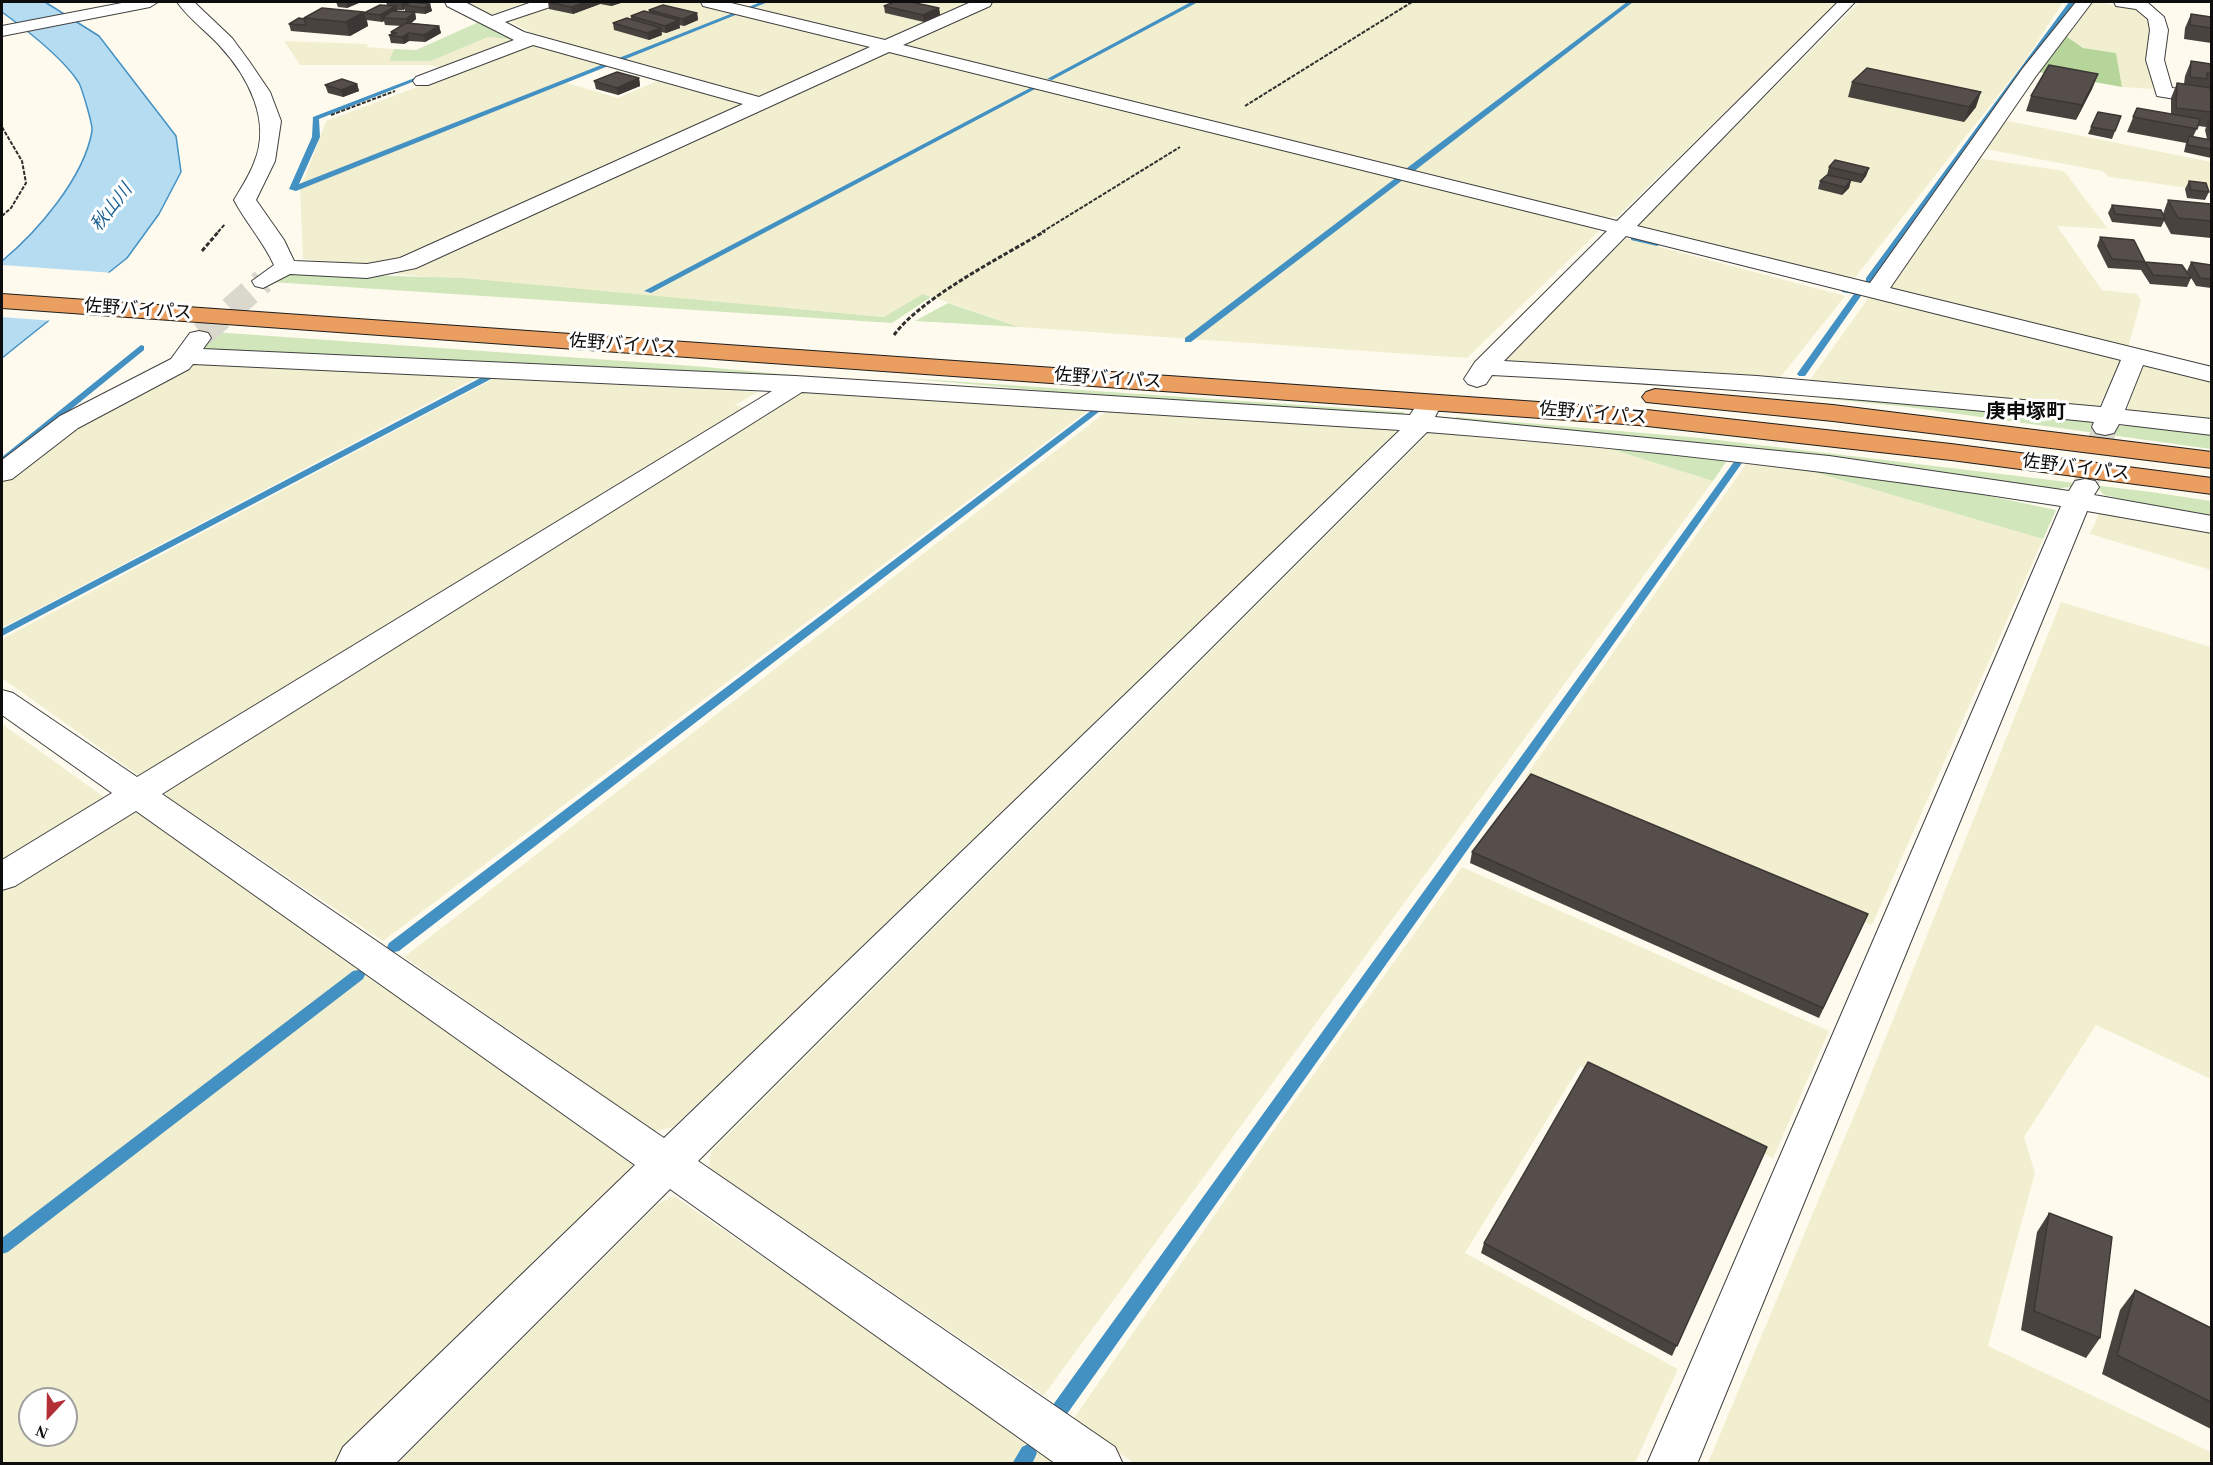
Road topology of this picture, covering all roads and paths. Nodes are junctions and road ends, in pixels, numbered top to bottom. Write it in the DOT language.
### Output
graph roads {
  1 [pos="150,2"];
  2 [pos="185,2"];
  3 [pos="453,2"];
  4 [pos="547,2"];
  5 [pos="709,2"];
  6 [pos="984,2"];
  7 [pos="1412,2"];
  8 [pos="1847,2"];
  9 [pos="2084,2"];
  10 [pos="2122,2"];
  11 [pos="490,22"];
  12 [pos="2,31"];
  13 [pos="531,40"];
  14 [pos="887,46"];
  15 [pos="422,81"];
  16 [pos="2211,99"];
  17 [pos="761,103"];
  18 [pos="331,115"];
  19 [pos="1213,126"];
  20 [pos="2,127"];
  21 [pos="2,216"];
  22 [pos="1621,227"];
  23 [pos="286,267"];
  24 [pos="2,280"];
  25 [pos="263,281"];
  26 [pos="1876,291"];
  27 [pos="2,301"];
  28 [pos="202,334"];
  29 [pos="891,341"];
  30 [pos="188,356"];
  31 [pos="2135,356"];
  32 [pos="1480,375"];
  33 [pos="2211,375"];
  34 [pos="795,384"];
  35 [pos="1424,412"];
  36 [pos="2107,421"];
  37 [pos="2211,428"];
  38 [pos="2211,460"];
  39 [pos="2,473"];
  40 [pos="2211,486"];
  41 [pos="2081,494"];
  42 [pos="2211,525"];
  43 [pos="2,700"];
  44 [pos="136,794"];
  45 [pos="2,878"];
  46 [pos="666,1163"];
  47 [pos="360,1464"];
  48 [pos="1098,1464"];
  49 [pos="1672,1464"];
  1 -- 12 [label="street"];
  2 -- 23 [label="street"];
  3 -- 11 [label="street"];
  4 -- 11 [label="street"];
  5 -- 14 [label="street"];
  6 -- 14 [label="street"];
  7 -- 19 [label="path"];
  8 -- 22 [label="street"];
  9 -- 26 [label="street"];
  10 -- 16 [label="street"];
  11 -- 13 [label="street"];
  13 -- 15 [label="street"];
  13 -- 17 [label="street"];
  14 -- 17 [label="street"];
  14 -- 19 [label="street"];
  15 -- 18 [label="path"];
  17 -- 23 [label="street"];
  19 -- 22 [label="street"];
  19 -- 29 [label="path"];
  20 -- 21 [label="path"];
  22 -- 26 [label="street"];
  22 -- 32 [label="street"];
  23 -- 25 [label="street"];
  24 -- 29 [label="highway, 佐野バイパス"];
  26 -- 31 [label="street"];
  27 -- 35 [label="highway, 佐野バイパス"];
  28 -- 30 [label="street"];
  29 -- 32 [label="highway, 佐野バイパス"];
  30 -- 34 [label="street"];
  30 -- 39 [label="street"];
  31 -- 33 [label="street"];
  31 -- 36 [label="street"];
  32 -- 36 [label="street"];
  32 -- 38 [label="highway, 佐野バイパス"];
  34 -- 35 [label="street"];
  34 -- 44 [label="street"];
  35 -- 40 [label="highway, 佐野バイパス"];
  35 -- 41 [label="street"];
  35 -- 46 [label="street"];
  36 -- 37 [label="street"];
  41 -- 42 [label="street"];
  41 -- 49 [label="street"];
  43 -- 44 [label="street"];
  44 -- 45 [label="street"];
  44 -- 46 [label="street"];
  46 -- 47 [label="street"];
  46 -- 48 [label="street"];
}
